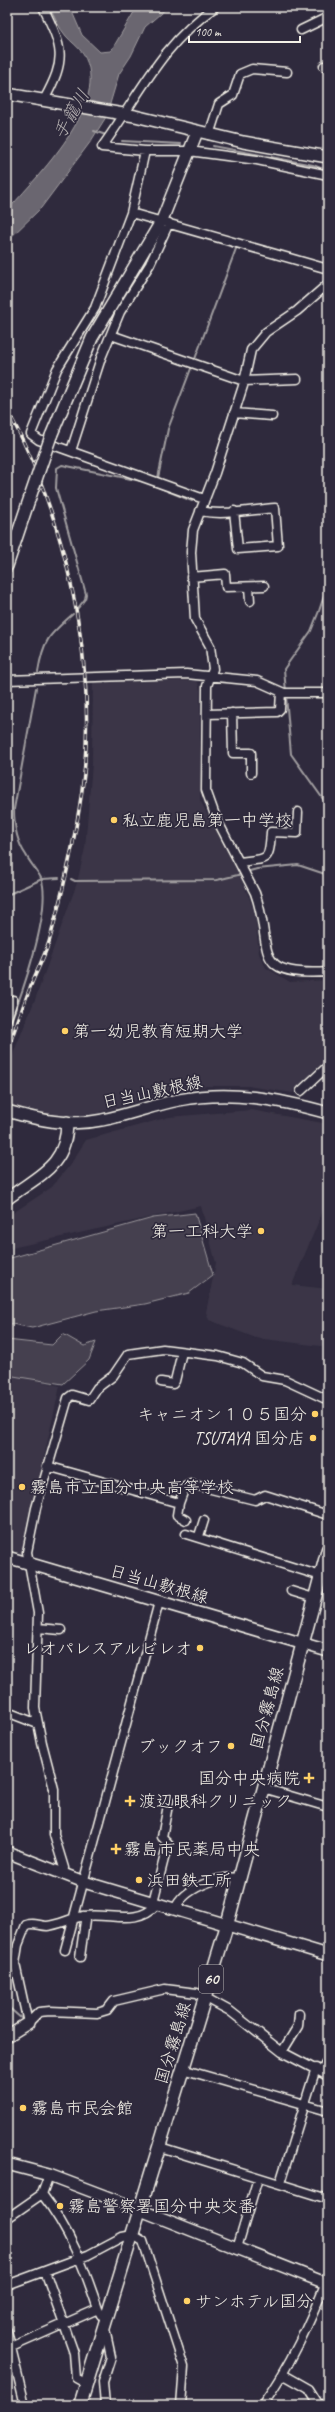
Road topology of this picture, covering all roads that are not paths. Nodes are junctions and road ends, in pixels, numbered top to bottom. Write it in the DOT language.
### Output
graph roads {
  1 [pos="44,7"];
  2 [pos="215,7"];
  3 [pos="327,19"];
  4 [pos="301,30"];
  5 [pos="287,72"];
  6 [pos="7,94"];
  7 [pos="46,100"];
  8 [pos="126,115"];
  9 [pos="197,132"];
  10 [pos="209,135"];
  11 [pos="145,151"];
  12 [pos="189,151"];
  13 [pos="328,157"];
  14 [pos="328,175"];
  15 [pos="131,213"];
  16 [pos="166,222"];
  17 [pos="328,269"];
  18 [pos="328,284"];
  19 [pos="112,335"];
  20 [pos="297,379"];
  21 [pos="244,381"];
  22 [pos="234,413"];
  23 [pos="272,416"];
  24 [pos="71,451"];
  25 [pos="204,499"];
  26 [pos="200,511"];
  27 [pos="234,511"];
  28 [pos="7,566"];
  29 [pos="191,577"];
  30 [pos="264,586"];
  31 [pos="249,587"];
  32 [pos="250,601"];
  33 [pos="210,677"];
  34 [pos="7,680"];
  35 [pos="285,693"];
  36 [pos="328,693"];
  37 [pos="207,714"];
  38 [pos="232,714"];
  39 [pos="252,773"];
  40 [pos="298,812"];
  41 [pos="241,865"];
  42 [pos="328,972"];
  43 [pos="13,1000"];
  44 [pos="7,1018"];
  45 [pos="328,1066"];
  46 [pos="301,1091"];
  47 [pos="7,1111"];
  48 [pos="328,1113"];
  49 [pos="66,1122"];
  50 [pos="7,1199"];
  51 [pos="182,1352"];
  52 [pos="161,1382"];
  53 [pos="328,1400"];
  54 [pos="47,1466"];
  55 [pos="179,1503"];
  56 [pos="328,1515"];
  57 [pos="186,1520"];
  58 [pos="204,1520"];
  59 [pos="186,1534"];
  60 [pos="199,1536"];
  61 [pos="328,1549"];
  62 [pos="7,1557"];
  63 [pos="28,1564"];
  64 [pos="324,1572"];
  65 [pos="291,1591"];
  66 [pos="314,1598"];
  67 [pos="159,1602"];
  68 [pos="38,1628"];
  69 [pos="61,1630"];
  70 [pos="302,1643"];
  71 [pos="328,1651"];
  72 [pos="7,1712"];
  73 [pos="38,1724"];
  74 [pos="263,1788"];
  75 [pos="169,1800"];
  76 [pos="328,1807"];
  77 [pos="7,1852"];
  78 [pos="63,1875"];
  79 [pos="240,1878"];
  80 [pos="84,1882"];
  81 [pos="155,1903"];
  82 [pos="175,1909"];
  83 [pos="83,1916"];
  84 [pos="72,1918"];
  85 [pos="227,1925"];
  86 [pos="65,1950"];
  87 [pos="328,1955"];
  88 [pos="80,1957"];
  89 [pos="205,1997"];
  90 [pos="299,2014"];
  91 [pos="28,2022"];
  92 [pos="7,2036"];
  93 [pos="282,2052"];
  94 [pos="328,2059"];
  95 [pos="182,2069"];
  96 [pos="322,2072"];
  97 [pos="303,2105"];
  98 [pos="328,2112"];
  99 [pos="160,2147"];
  100 [pos="7,2164"];
  101 [pos="50,2176"];
  102 [pos="258,2178"];
  103 [pos="280,2183"];
  104 [pos="42,2194"];
  105 [pos="328,2199"];
  106 [pos="139,2209"];
  107 [pos="9,2217"];
  108 [pos="133,2235"];
  109 [pos="237,2248"];
  110 [pos="80,2257"];
  111 [pos="45,2271"];
  112 [pos="327,2281"];
  113 [pos="7,2285"];
  114 [pos="98,2310"];
  115 [pos="108,2316"];
  116 [pos="64,2324"];
  117 [pos="105,2329"];
  118 [pos="7,2331"];
  119 [pos="8,2349"];
  120 [pos="282,2377"];
  121 [pos="87,2384"];
  122 [pos="25,2405"];
  123 [pos="80,2405"];
  124 [pos="104,2405"];
  125 [pos="181,2405"];
  126 [pos="262,2405"];
  127 [pos="319,2405"];
  1 -- 7 [label="street"];
  2 -- 8 [label="street"];
  3 -- 4 [label="street"];
  5 -- 10 [label="street"];
  6 -- 7 [label="street"];
  7 -- 8 [label="street"];
  8 -- 9 [label="street"];
  8 -- 11 [label="street"];
  9 -- 10 [label="street"];
  9 -- 12 [label="street"];
  10 -- 13 [label="street"];
  11 -- 12 [label="street"];
  11 -- 15 [label="street"];
  12 -- 14 [label="street"];
  12 -- 16 [label="street"];
  15 -- 16 [label="street"];
  15 -- 24 [label="street"];
  16 -- 17 [label="street"];
  16 -- 19 [label="street"];
  16 -- 28 [label="street, bridge"];
  18 -- 21 [label="street"];
  19 -- 21 [label="street"];
  19 -- 24 [label="street"];
  20 -- 21 [label="street"];
  21 -- 22 [label="street"];
  22 -- 23 [label="street"];
  22 -- 25 [label="street"];
  24 -- 25 [label="street"];
  25 -- 26 [label="street"];
  26 -- 27 [label="street"];
  26 -- 29 [label="street"];
  27 -- 27 [label="street"];
  29 -- 31 [label="street"];
  29 -- 33 [label="street"];
  30 -- 31 [label="street"];
  31 -- 32 [label="street"];
  33 -- 34 [label="street"];
  33 -- 35 [label="street"];
  33 -- 37 [label="street"];
  35 -- 36 [label="street"];
  35 -- 38 [label="street"];
  37 -- 38 [label="street"];
  37 -- 41 [label="street"];
  38 -- 39 [label="street"];
  40 -- 41 [label="street"];
  41 -- 42 [label="street"];
  43 -- 44 [label="street"];
  45 -- 46 [label="street"];
  47 -- 49 [label="street, 日当山敷根線"];
  48 -- 49 [label="street, 日当山敷根線"];
  49 -- 50 [label="street"];
  51 -- 52 [label="street"];
  51 -- 53 [label="street"];
  51 -- 54 [label="street"];
  54 -- 55 [label="street"];
  54 -- 63 [label="street"];
  55 -- 56 [label="street"];
  55 -- 57 [label="street"];
  58 -- 60 [label="street"];
  59 -- 60 [label="street"];
  60 -- 64 [label="street"];
  61 -- 64 [label="main road, 国分霧島線 / 60"];
  62 -- 63 [label="street, 日当山敷根線"];
  63 -- 67 [label="street, 日当山敷根線"];
  63 -- 68 [label="street"];
  64 -- 66 [label="main road, 国分霧島線 / 60"];
  65 -- 66 [label="street"];
  66 -- 70 [label="main road, 国分霧島線 / 60"];
  67 -- 70 [label="street, 日当山敷根線"];
  67 -- 80 [label="street"];
  68 -- 69 [label="street"];
  68 -- 73 [label="street"];
  70 -- 71 [label="street, 日当山敷根線"];
  70 -- 74 [label="main road, 国分霧島線 / 60"];
  72 -- 73 [label="street"];
  73 -- 78 [label="street"];
  74 -- 76 [label="street"];
  74 -- 79 [label="main road, 国分霧島線 / 60"];
  75 -- 81 [label="street"];
  77 -- 78 [label="street"];
  78 -- 80 [label="street"];
  79 -- 82 [label="street"];
  79 -- 85 [label="main road, 国分霧島線 / 60"];
  80 -- 81 [label="street"];
  80 -- 84 [label="street"];
  81 -- 82 [label="street"];
  81 -- 83 [label="street"];
  82 -- 85 [label="street"];
  83 -- 84 [label="street"];
  83 -- 88 [label="street"];
  84 -- 86 [label="street"];
  84 -- 91 [label="street"];
  85 -- 87 [label="street"];
  85 -- 89 [label="main road, 国分霧島線 / 60"];
  89 -- 91 [label="street"];
  89 -- 93 [label="street"];
  89 -- 95 [label="main road, 国分霧島線 / 60"];
  90 -- 93 [label="street"];
  91 -- 92 [label="street"];
  93 -- 96 [label="street"];
  94 -- 96 [label="street"];
  95 -- 97 [label="street"];
  95 -- 99 [label="main road, 国分霧島線 / 60"];
  96 -- 97 [label="street"];
  97 -- 98 [label="street"];
  97 -- 103 [label="street"];
  99 -- 102 [label="street"];
  99 -- 106 [label="main road, 国分霧島線 / 60"];
  100 -- 101 [label="street"];
  101 -- 104 [label="street"];
  101 -- 106 [label="street"];
  102 -- 103 [label="street"];
  102 -- 109 [label="street"];
  103 -- 105 [label="street"];
  104 -- 107 [label="street"];
  104 -- 110 [label="street"];
  106 -- 108 [label="main road, 国分霧島線 / 60"];
  106 -- 109 [label="street"];
  108 -- 110 [label="street"];
  108 -- 115 [label="main road, 国分霧島線 / 60"];
  108 -- 125 [label="street"];
  109 -- 112 [label="street"];
  110 -- 111 [label="street"];
  110 -- 114 [label="street"];
  111 -- 113 [label="street"];
  111 -- 116 [label="street"];
  112 -- 120 [label="street"];
  114 -- 115 [label="street"];
  114 -- 116 [label="street"];
  115 -- 117 [label="main road, 国分霧島線 / 60"];
  116 -- 119 [label="street"];
  116 -- 121 [label="street"];
  117 -- 121 [label="main road, 国分霧島線 / 60"];
  117 -- 124 [label="street"];
  118 -- 119 [label="street"];
  119 -- 122 [label="street"];
  120 -- 126 [label="street"];
  120 -- 127 [label="street"];
  121 -- 123 [label="main road, 国分霧島線 / 60"];
}
